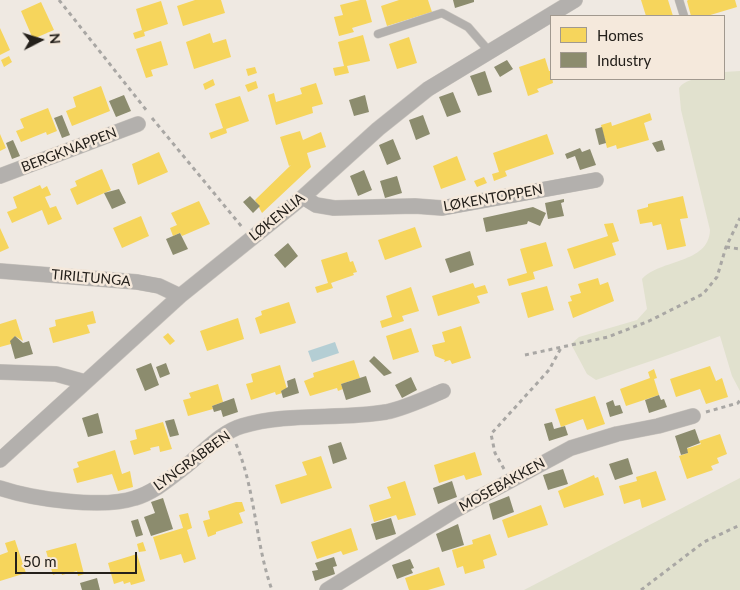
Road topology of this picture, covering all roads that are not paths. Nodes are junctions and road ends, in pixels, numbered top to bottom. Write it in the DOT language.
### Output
graph roads {
  1 [pos="575,0"];
  2 [pos="679,0"];
  3 [pos="684,15"];
  4 [pos="378,34"];
  5 [pos="488,50"];
  6 [pos="138,124"];
  7 [pos="0,176"];
  8 [pos="596,180"];
  9 [pos="303,197"];
  10 [pos="0,271"];
  11 [pos="180,296"];
  12 [pos="0,372"];
  13 [pos="85,382"];
  14 [pos="443,391"];
  15 [pos="694,416"];
  16 [pos="0,460"];
  17 [pos="0,488"];
  18 [pos="327,590"];
  1 -- 5 [label="street, LØKENLIA"];
  2 -- 3 [label="lane"];
  4 -- 5 [label="lane"];
  5 -- 9 [label="street, LØKENLIA"];
  6 -- 7 [label="street, BERGKNAPPEN"];
  8 -- 9 [label="street, LØKENTOPPEN"];
  9 -- 11 [label="street, LØKENLIA"];
  10 -- 11 [label="street, TIRILTUNGA"];
  11 -- 13 [label="street, LØKENLIA"];
  12 -- 13 [label="street"];
  13 -- 16 [label="street, LØKENLIA"];
  14 -- 17 [label="street, LYNGRABBEN"];
  15 -- 18 [label="street, MOSEBAKKEN"];
}
